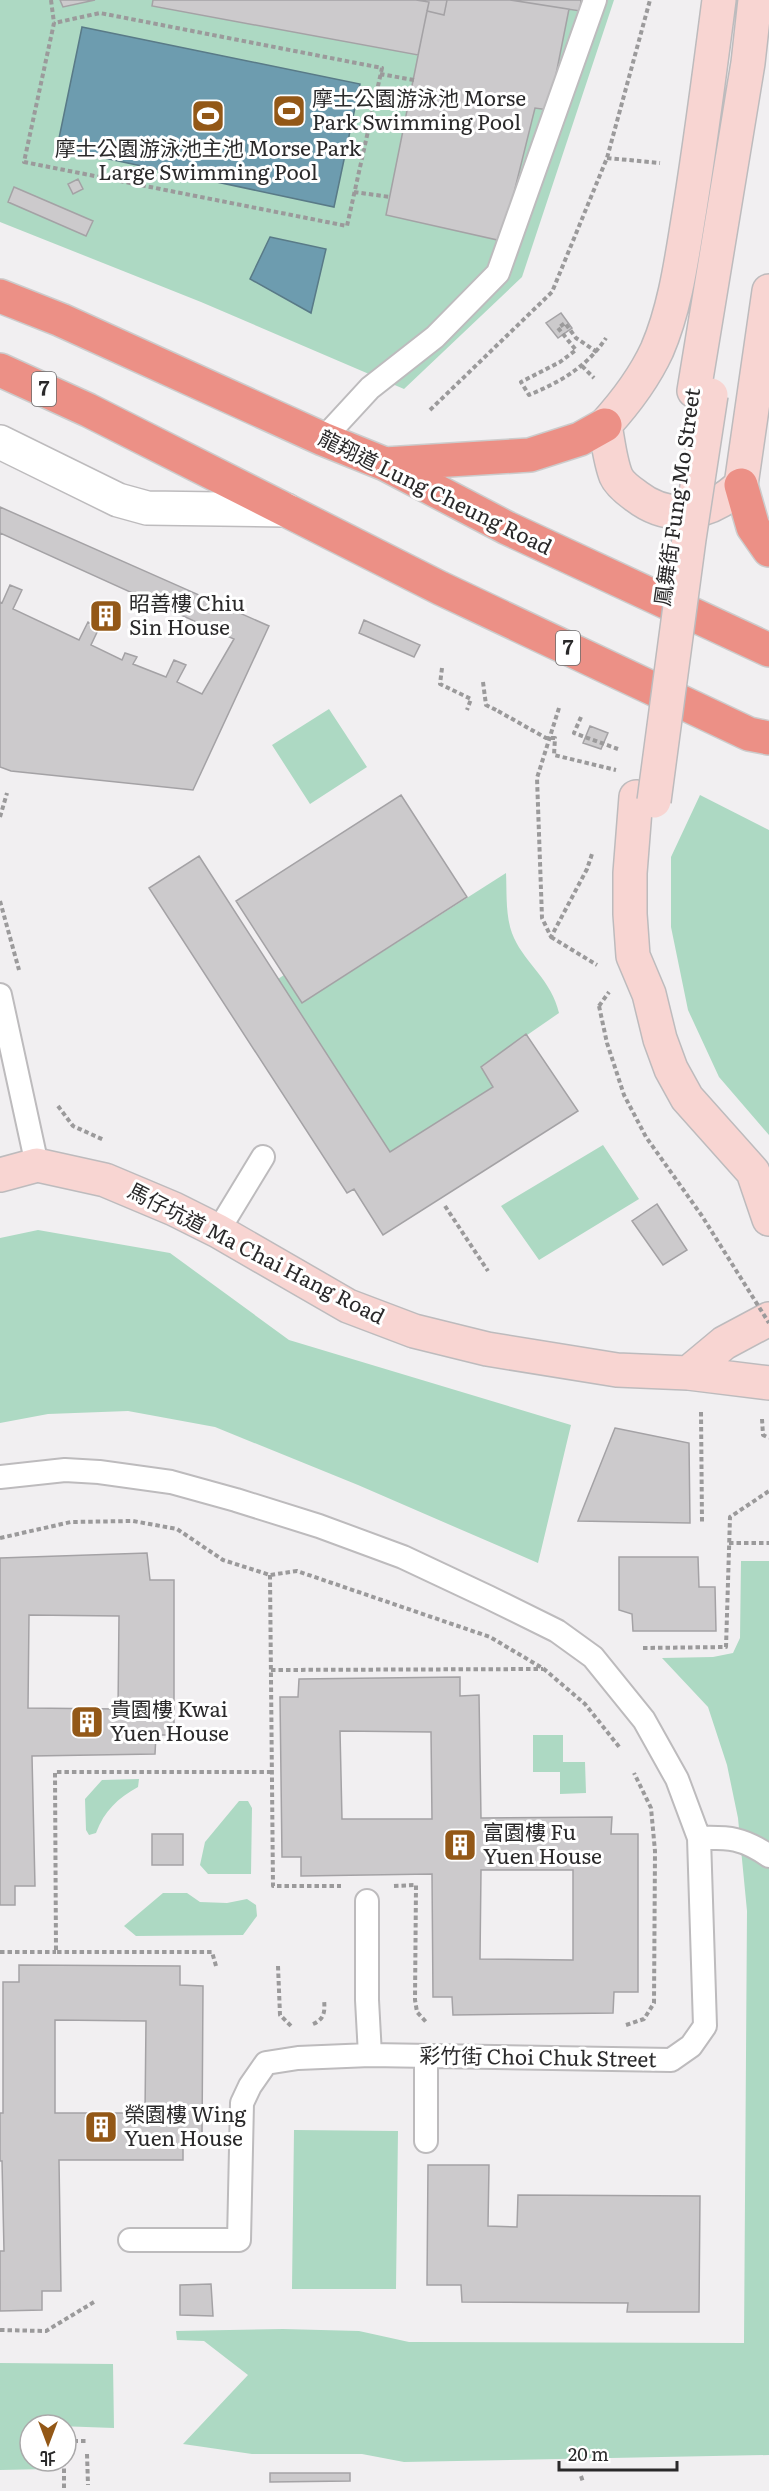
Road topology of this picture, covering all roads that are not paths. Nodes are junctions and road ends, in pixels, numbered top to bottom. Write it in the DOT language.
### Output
graph roads {
  1 [pos="595,0"];
  2 [pos="719,0"];
  3 [pos="755,0"];
  4 [pos="769,24"];
  5 [pos="769,291"];
  6 [pos="0,296"];
  7 [pos="0,370"];
  8 [pos="703,393"];
  9 [pos="605,425"];
  10 [pos="323,439"];
  11 [pos="0,442"];
  12 [pos="385,464"];
  13 [pos="741,485"];
  14 [pos="286,510"];
  15 [pos="769,550"];
  16 [pos="769,650"];
  17 [pos="762,740"];
  18 [pos="0,995"];
  19 [pos="263,1157"];
  20 [pos="37,1164"];
  21 [pos="0,1175"];
  22 [pos="761,1176"];
  23 [pos="769,1219"];
  24 [pos="218,1231"];
  25 [pos="769,1321"];
  26 [pos="688,1373"];
  27 [pos="769,1383"];
  28 [pos="0,1477"];
  29 [pos="699,1838"];
  30 [pos="769,1856"];
  31 [pos="367,1901"];
  32 [pos="370,2055"];
  33 [pos="426,2057"];
  34 [pos="426,2141"];
  35 [pos="130,2240"];
  1 -- 10 [label="lane"];
  2 -- 9 [label="main road"];
  3 -- 8 [label="main road, 鳳舞街 Fung Mo Street"];
  4 -- 8 [label="main road, 鳳舞街 Fung Mo Street"];
  5 -- 13 [label="main road"];
  6 -- 10 [label="highway, 龍翔道 Lung Cheung Road"];
  7 -- 14 [label="highway, 7"];
  8 -- 22 [label="main road, 鳳舞街 Fung Mo Street, bridge"];
  9 -- 12 [label="highway"];
  9 -- 13 [label="main road"];
  10 -- 12 [label="highway, 龍翔道 Lung Cheung Road"];
  11 -- 14 [label="street"];
  12 -- 16 [label="highway, 龍翔道 Lung Cheung Road"];
  13 -- 15 [label="highway"];
  14 -- 17 [label="highway, 7"];
  18 -- 20 [label="lane"];
  19 -- 24 [label="lane"];
  20 -- 21 [label="main road"];
  20 -- 24 [label="main road, 馬仔坑道 Ma Chai Hang Road"];
  22 -- 23 [label="main road, 鳳舞街 Fung Mo Street"];
  24 -- 26 [label="main road, 馬仔坑道 Ma Chai Hang Road"];
  25 -- 26 [label="main road"];
  26 -- 27 [label="main road, 馬仔坑道 Ma Chai Hang Road"];
  28 -- 29 [label="lane, 彩竹街 Choi Chuk Street"];
  29 -- 30 [label="lane"];
  29 -- 33 [label="lane, 彩竹街 Choi Chuk Street"];
  31 -- 32 [label="lane"];
  32 -- 33 [label="lane, 彩竹街 Choi Chuk Street"];
  32 -- 35 [label="lane, 彩竹街 Choi Chuk Street"];
  33 -- 34 [label="lane"];
}
